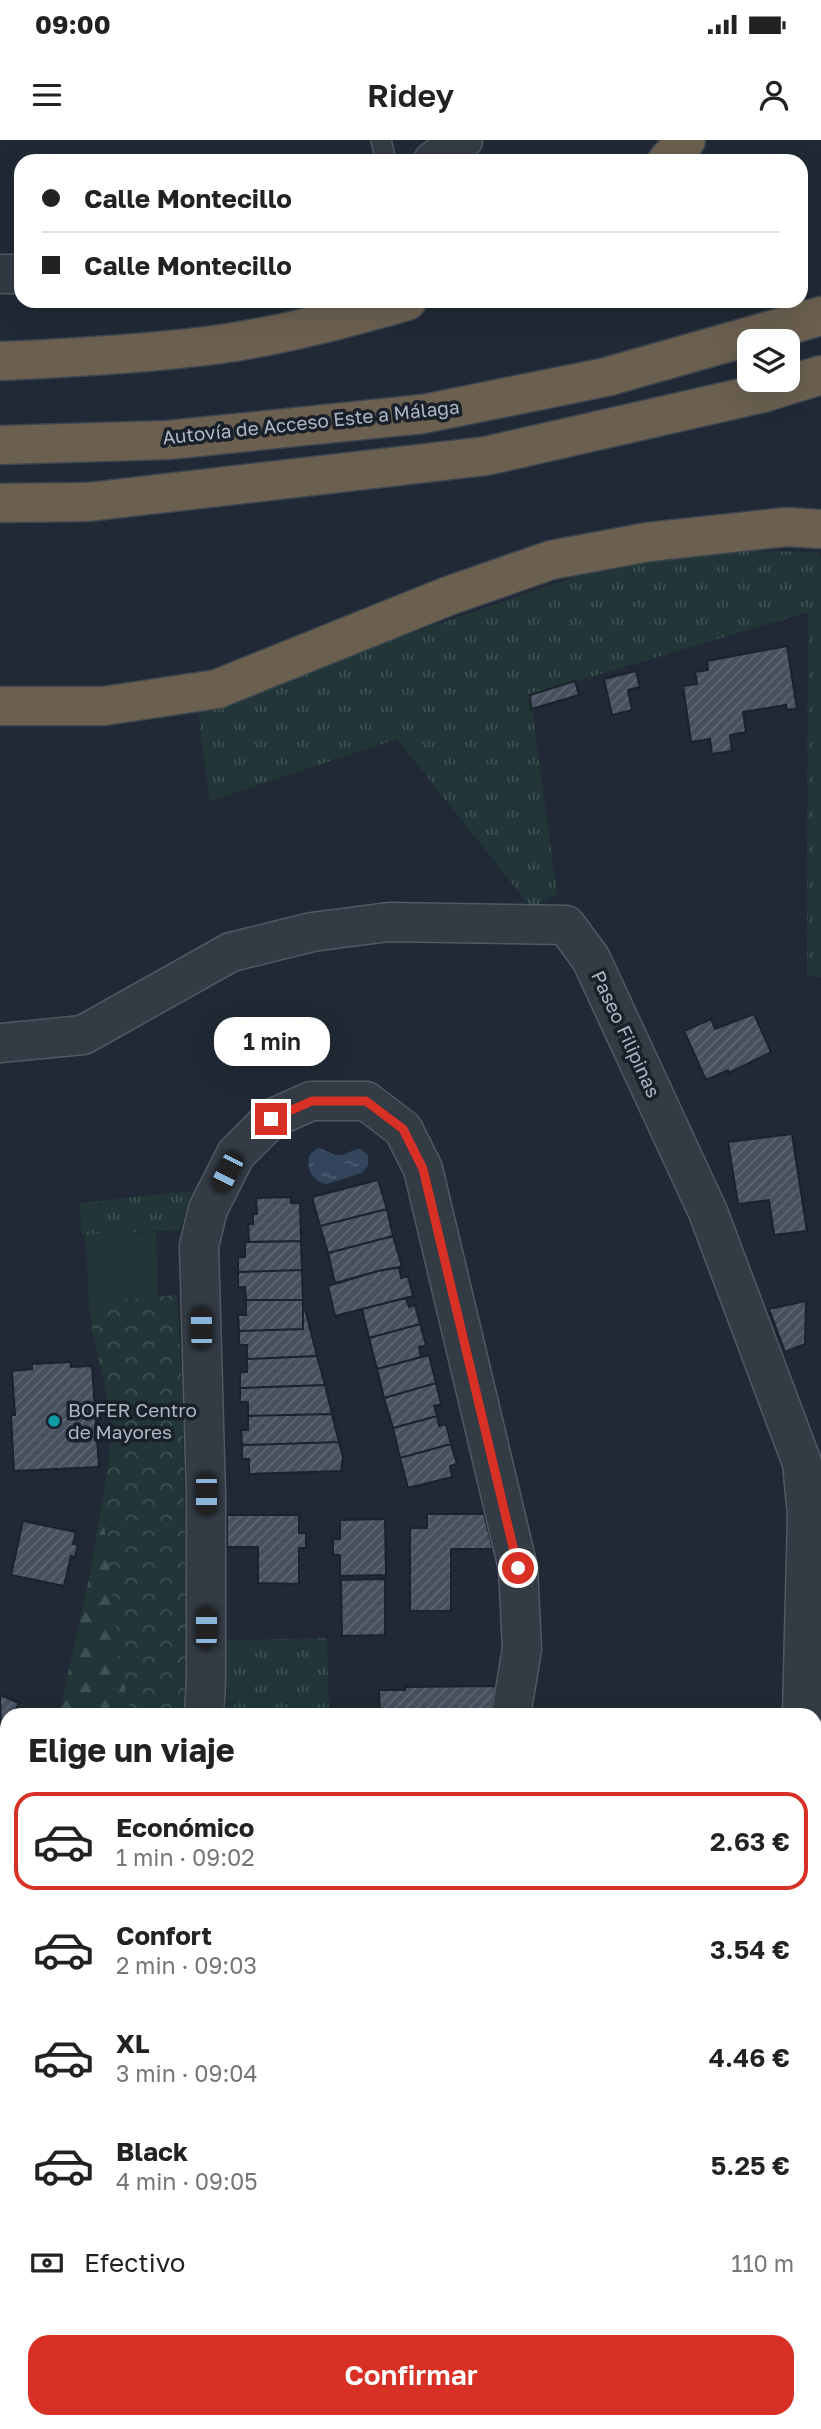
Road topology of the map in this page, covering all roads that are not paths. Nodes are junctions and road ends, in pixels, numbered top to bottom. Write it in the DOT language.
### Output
graph roads {
  1 [pos="463,140"];
  2 [pos="686,140"];
  3 [pos="442,154"];
  4 [pos="673,154"];
  5 [pos="382,308"];
  6 [pos="821,316"];
  7 [pos="0,361"];
  8 [pos="821,374"];
  9 [pos="0,445"];
  10 [pos="0,503"];
  11 [pos="821,529"];
  12 [pos="0,706"];
  13 [pos="0,1043"];
  14 [pos="204,1708"];
  15 [pos="512,1708"];
  16 [pos="802,1708"];
  1 -- 3 [label="street"];
  2 -- 4 [label="highway"];
  5 -- 7 [label="highway"];
  6 -- 9 [label="highway, Autovía de Acceso Este a Málaga"];
  8 -- 10 [label="highway"];
  11 -- 12 [label="highway"];
  13 -- 16 [label="street, Paseo Filipinas"];
  14 -- 15 [label="street"];
}
